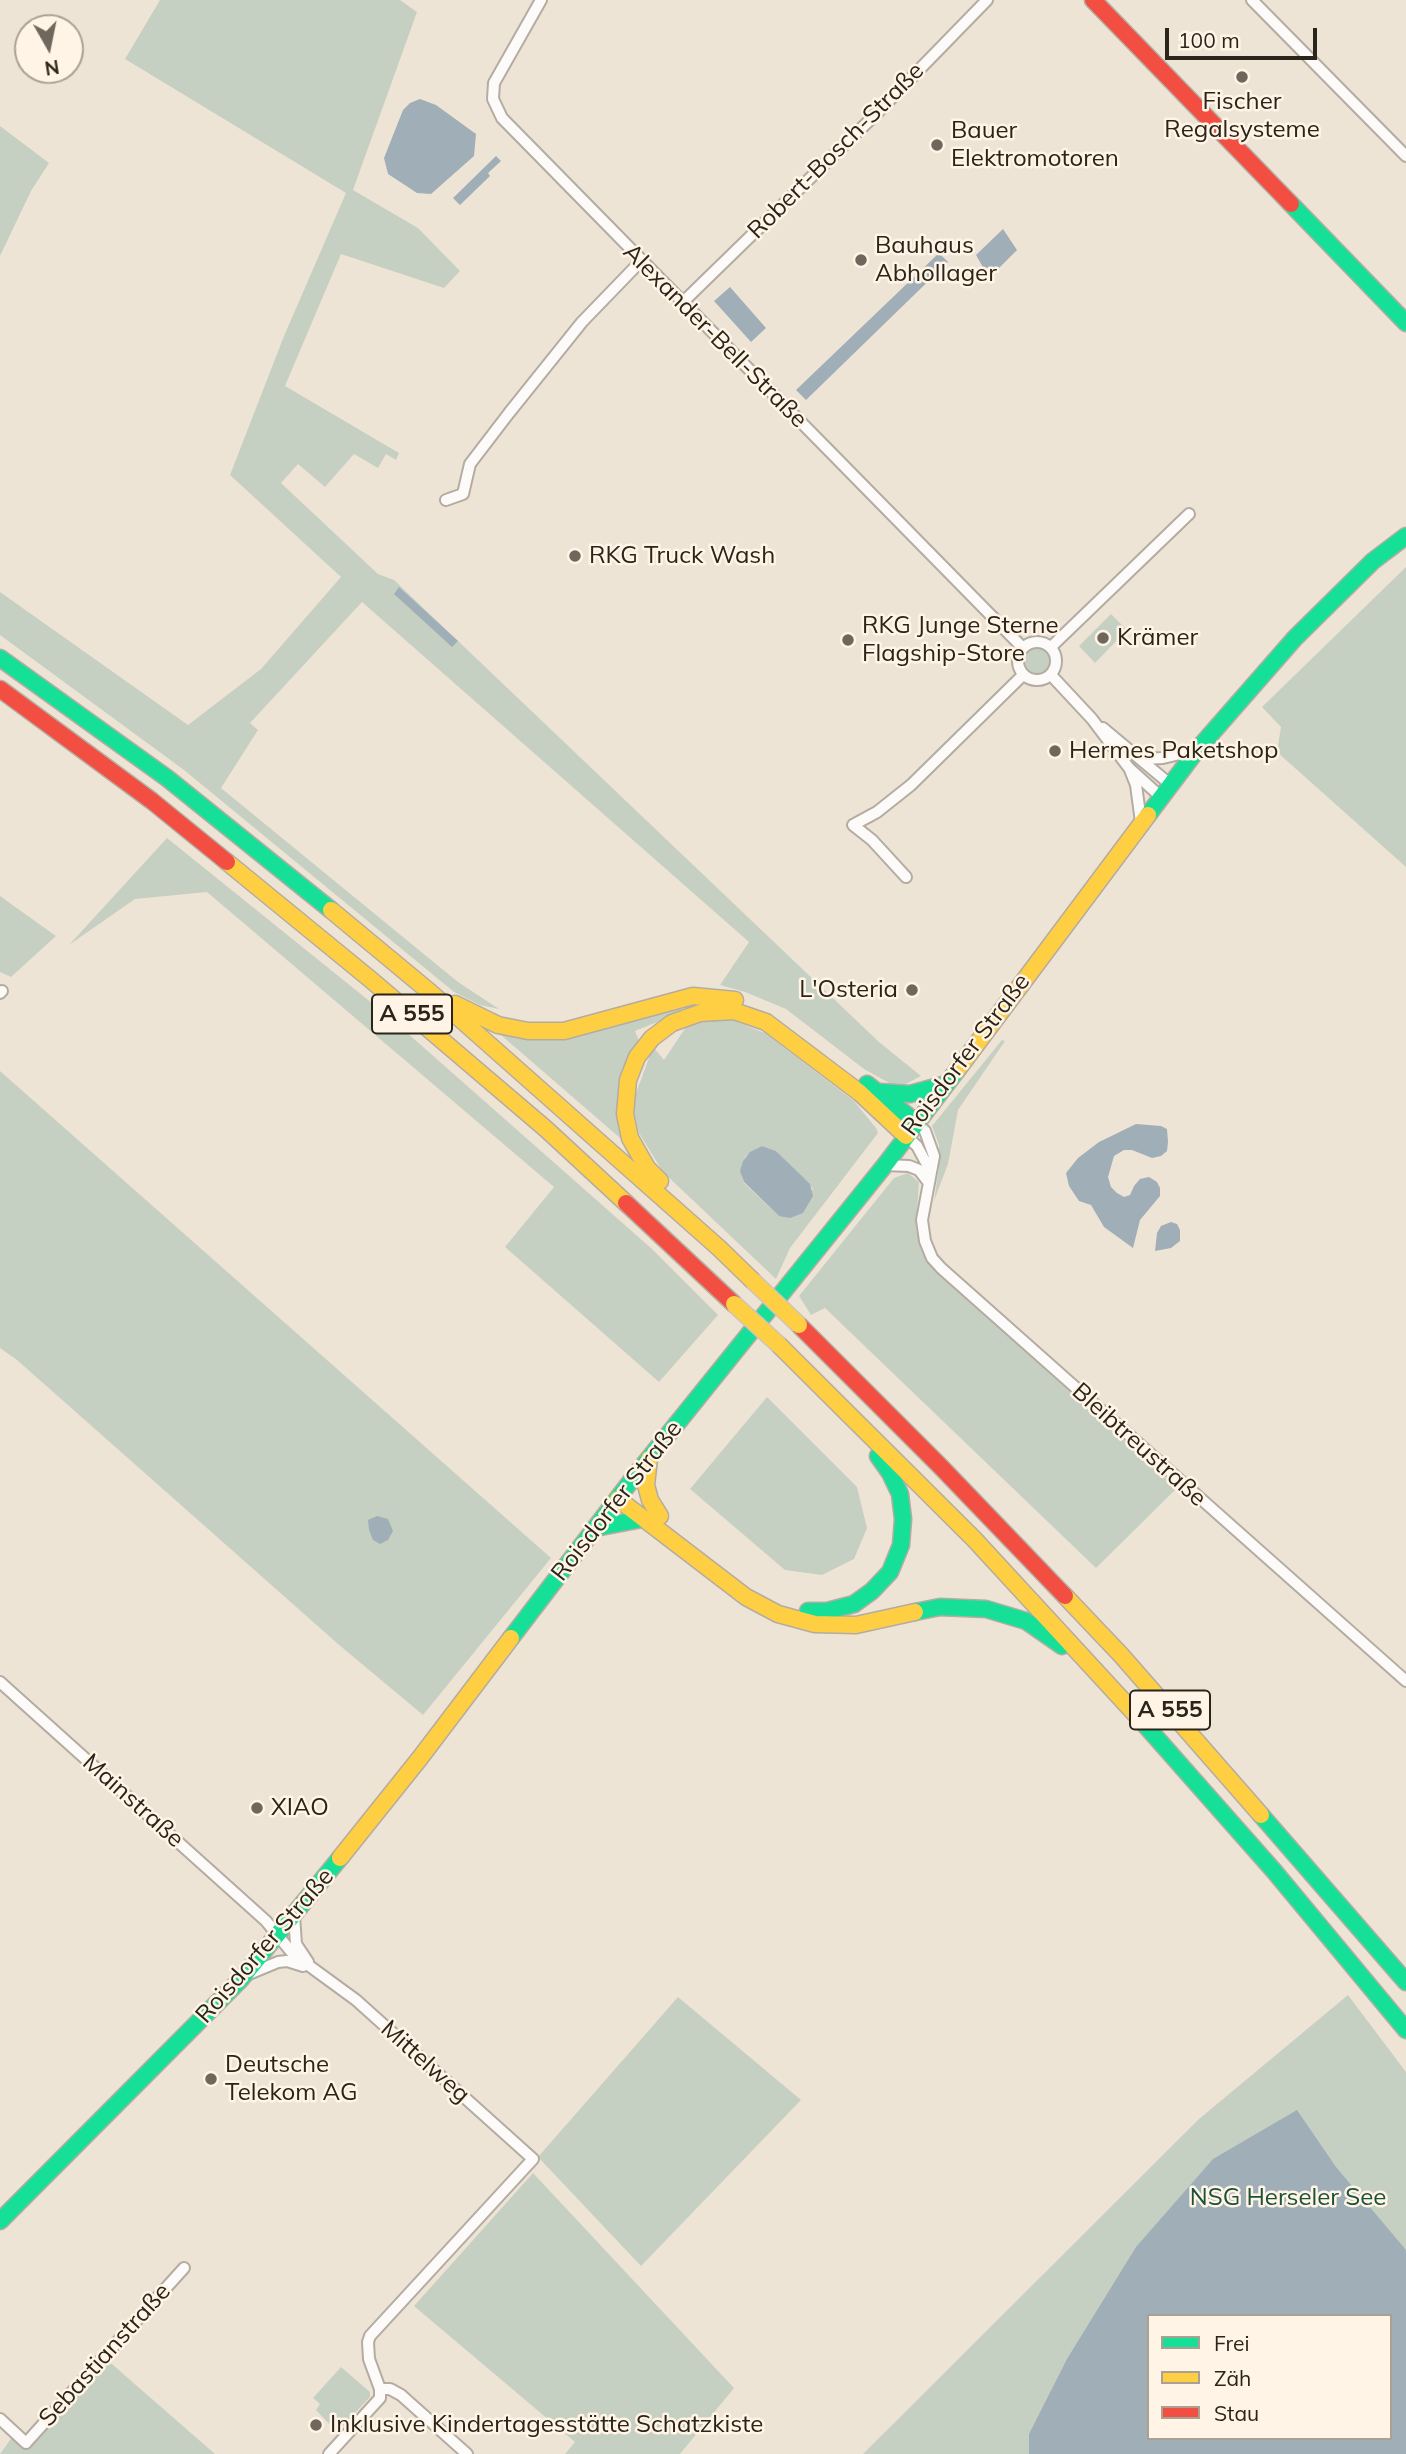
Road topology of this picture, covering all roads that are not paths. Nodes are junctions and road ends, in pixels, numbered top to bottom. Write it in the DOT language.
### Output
graph roads {
  1 [pos="541,0"];
  2 [pos="987,0"];
  3 [pos="1093,0"];
  4 [pos="1252,0"];
  5 [pos="1406,156"];
  6 [pos="641,261"];
  7 [pos="683,302"];
  8 [pos="1406,323"];
  9 [pos="446,500"];
  10 [pos="1189,514"];
  11 [pos="1406,521"];
  12 [pos="1406,536"];
  13 [pos="1373,562"];
  14 [pos="1051,647"];
  15 [pos="1023,648"];
  16 [pos="0,657"];
  17 [pos="1023,675"];
  18 [pos="1051,675"];
  19 [pos="0,689"];
  20 [pos="1092,719"];
  21 [pos="1197,750"];
  22 [pos="1142,759"];
  23 [pos="1129,768"];
  24 [pos="1166,791"];
  25 [pos="1141,822"];
  26 [pos="906,877"];
  27 [pos="432,993"];
  28 [pos="943,1085"];
  29 [pos="876,1091"];
  30 [pos="916,1122"];
  31 [pos="906,1136"];
  32 [pos="885,1165"];
  33 [pos="930,1178"];
  34 [pos="719,1248"];
  35 [pos="836,1402"];
  36 [pos="649,1459"];
  37 [pos="621,1494"];
  38 [pos="660,1516"];
  39 [pos="642,1519"];
  40 [pos="595,1528"];
  41 [pos="1095,1668"];
  42 [pos="1406,1681"];
  43 [pos="0,1682"];
  44 [pos="294,1913"];
  45 [pos="266,1921"];
  46 [pos="278,1935"];
  47 [pos="313,1970"];
  48 [pos="241,1979"];
  49 [pos="1406,1982"];
  50 [pos="1406,2030"];
  51 [pos="0,2221"];
  52 [pos="184,2268"];
  53 [pos="380,2389"];
  54 [pos="0,2419"];
  55 [pos="330,2454"];
  56 [pos="467,2454"];
  1 -- 6 [label="street, Alexander-Bell-Straße"];
  2 -- 7 [label="street, Robert-Bosch-Straße"];
  3 -- 8 [label="main road"];
  4 -- 5 [label="street"];
  6 -- 7 [label="street, Alexander-Bell-Straße"];
  6 -- 9 [label="street"];
  7 -- 15 [label="street, Alexander-Bell-Straße"];
  10 -- 14 [label="street"];
  11 -- 13 [label="main road, Roisdorfer Straße"];
  12 -- 13 [label="main road, Roisdorfer Straße"];
  13 -- 21 [label="main road, Roisdorfer Straße"];
  14 -- 15 [label="street"];
  14 -- 18 [label="street"];
  15 -- 17 [label="street"];
  16 -- 27 [label="main road, A 555"];
  17 -- 18 [label="street"];
  17 -- 26 [label="street"];
  18 -- 20 [label="street"];
  19 -- 35 [label="main road, A 555, bridge"];
  20 -- 22 [label="street"];
  20 -- 23 [label="street"];
  21 -- 22 [label="street"];
  21 -- 24 [label="main road, Roisdorfer Straße"];
  22 -- 24 [label="street"];
  23 -- 24 [label="street"];
  23 -- 25 [label="street"];
  24 -- 25 [label="main road, Roisdorfer Straße"];
  25 -- 28 [label="main road, Roisdorfer Straße"];
  27 -- 29 [label="main road"];
  27 -- 34 [label="main road, A 555"];
  28 -- 29 [label="main road"];
  28 -- 30 [label="main road, Roisdorfer Straße"];
  29 -- 30 [label="main road"];
  30 -- 31 [label="main road, Roisdorfer Straße"];
  30 -- 33 [label="street, Bleibtreustraße"];
  31 -- 32 [label="main road, Roisdorfer Straße"];
  31 -- 33 [label="street"];
  31 -- 34 [label="main road"];
  32 -- 33 [label="street"];
  32 -- 36 [label="main road, Roisdorfer Straße"];
  33 -- 42 [label="street, Bleibtreustraße"];
  34 -- 49 [label="main road, A 555, bridge"];
  35 -- 38 [label="main road"];
  35 -- 41 [label="main road, A 555"];
  36 -- 37 [label="main road, Roisdorfer Straße"];
  36 -- 38 [label="main road"];
  37 -- 38 [label="main road"];
  37 -- 39 [label="main road"];
  37 -- 40 [label="main road, Roisdorfer Straße"];
  39 -- 40 [label="main road"];
  39 -- 41 [label="main road"];
  40 -- 44 [label="main road, Roisdorfer Straße"];
  41 -- 50 [label="main road, A 555"];
  43 -- 45 [label="street, Mainstraße"];
  44 -- 46 [label="main road, Roisdorfer Straße"];
  44 -- 47 [label="street, Mittelweg"];
  45 -- 46 [label="street, Mittelweg"];
  46 -- 47 [label="street, Mittelweg"];
  46 -- 48 [label="main road, Roisdorfer Straße"];
  47 -- 48 [label="street, Mittelweg"];
  47 -- 53 [label="street, Mittelweg"];
  48 -- 51 [label="main road, Roisdorfer Straße"];
  52 -- 54 [label="street, Sebastianstraße"];
  53 -- 55 [label="street"];
  53 -- 56 [label="street"];
}
